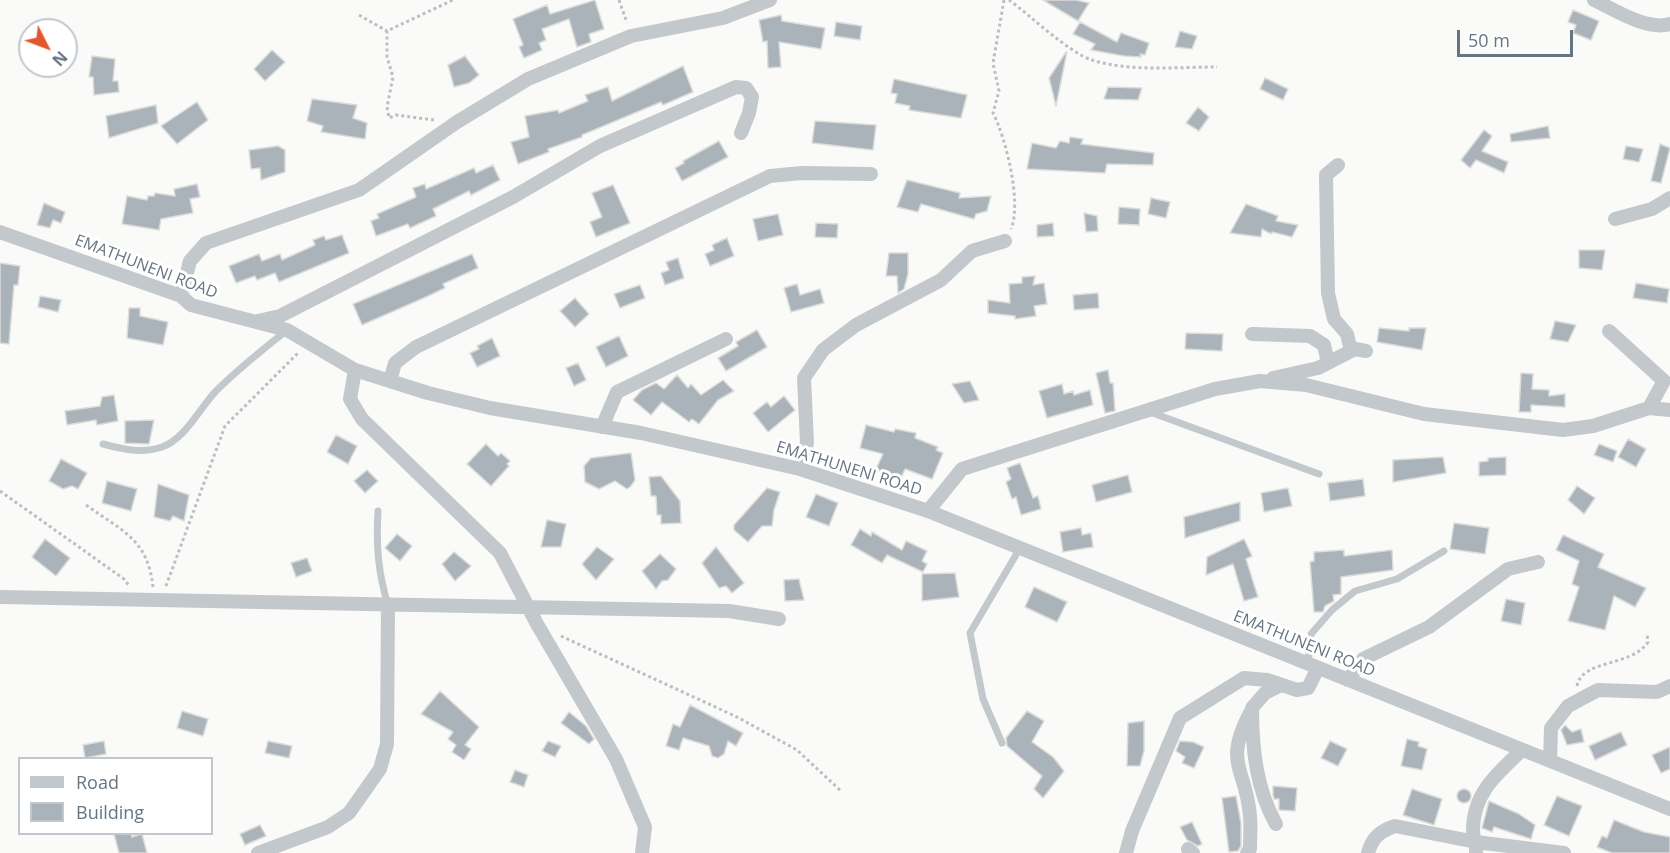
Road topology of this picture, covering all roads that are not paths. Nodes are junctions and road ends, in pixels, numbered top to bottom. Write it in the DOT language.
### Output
graph roads {
  1 [pos="770,0"];
  2 [pos="1594,0"];
  3 [pos="1670,24"];
  4 [pos="741,133"];
  5 [pos="1338,165"];
  6 [pos="871,174"];
  7 [pos="1670,198"];
  8 [pos="1615,219"];
  9 [pos="0,231"];
  10 [pos="1005,242"];
  11 [pos="181,296"];
  12 [pos="256,321"];
  13 [pos="287,330"];
  14 [pos="1609,331"];
  15 [pos="1251,334"];
  16 [pos="726,339"];
  17 [pos="1351,351"];
  18 [pos="1366,351"];
  19 [pos="1328,363"];
  20 [pos="355,370"];
  21 [pos="390,381"];
  22 [pos="1260,381"];
  23 [pos="1649,408"];
  24 [pos="1670,410"];
  25 [pos="1146,411"];
  26 [pos="602,427"];
  27 [pos="103,444"];
  28 [pos="800,469"];
  29 [pos="1319,474"];
  30 [pos="928,510"];
  31 [pos="378,511"];
  32 [pos="1020,548"];
  33 [pos="1444,551"];
  34 [pos="1538,562"];
  35 [pos="0,597"];
  36 [pos="388,605"];
  37 [pos="527,606"];
  38 [pos="779,619"];
  39 [pos="1313,666"];
  40 [pos="1348,680"];
  41 [pos="1281,685"];
  42 [pos="1670,686"];
  43 [pos="1252,708"];
  44 [pos="1002,743"];
  45 [pos="1522,750"];
  46 [pos="1550,761"];
  47 [pos="1667,804"];
  48 [pos="1276,824"];
  49 [pos="1475,847"];
  50 [pos="258,853"];
  51 [pos="642,853"];
  52 [pos="1126,853"];
  53 [pos="1247,853"];
  54 [pos="1368,853"];
  55 [pos="1564,853"];
  1 -- 11 [label="street"];
  2 -- 3 [label="street"];
  4 -- 12 [label="street"];
  5 -- 17 [label="street"];
  6 -- 21 [label="street"];
  7 -- 8 [label="street"];
  9 -- 11 [label="street, EMATHUNENI ROAD"];
  10 -- 28 [label="street"];
  11 -- 12 [label="street, EMATHUNENI ROAD"];
  12 -- 13 [label="street, EMATHUNENI ROAD"];
  13 -- 20 [label="street, EMATHUNENI ROAD"];
  13 -- 27 [label="lane"];
  14 -- 23 [label="street"];
  15 -- 19 [label="street"];
  16 -- 26 [label="street"];
  17 -- 18 [label="street"];
  17 -- 19 [label="street"];
  19 -- 22 [label="street"];
  20 -- 21 [label="street, EMATHUNENI ROAD"];
  20 -- 37 [label="street"];
  21 -- 26 [label="street, EMATHUNENI ROAD"];
  22 -- 23 [label="street"];
  22 -- 25 [label="street"];
  23 -- 24 [label="street"];
  25 -- 29 [label="lane"];
  25 -- 30 [label="street"];
  26 -- 28 [label="street, EMATHUNENI ROAD"];
  28 -- 30 [label="street, EMATHUNENI ROAD"];
  30 -- 32 [label="street, EMATHUNENI ROAD"];
  31 -- 36 [label="lane"];
  32 -- 39 [label="street, EMATHUNENI ROAD"];
  32 -- 44 [label="lane"];
  33 -- 39 [label="lane"];
  34 -- 40 [label="street"];
  35 -- 36 [label="street"];
  36 -- 37 [label="street"];
  36 -- 50 [label="street"];
  37 -- 38 [label="street"];
  37 -- 51 [label="street"];
  39 -- 40 [label="street, EMATHUNENI ROAD"];
  39 -- 41 [label="street"];
  40 -- 45 [label="street, EMATHUNENI ROAD"];
  41 -- 43 [label="street"];
  41 -- 52 [label="street"];
  42 -- 46 [label="street"];
  43 -- 48 [label="street"];
  43 -- 53 [label="street"];
  45 -- 46 [label="street, EMATHUNENI ROAD"];
  45 -- 49 [label="street"];
  46 -- 47 [label="street, EMATHUNENI ROAD"];
  49 -- 54 [label="street"];
  49 -- 55 [label="street"];
}
